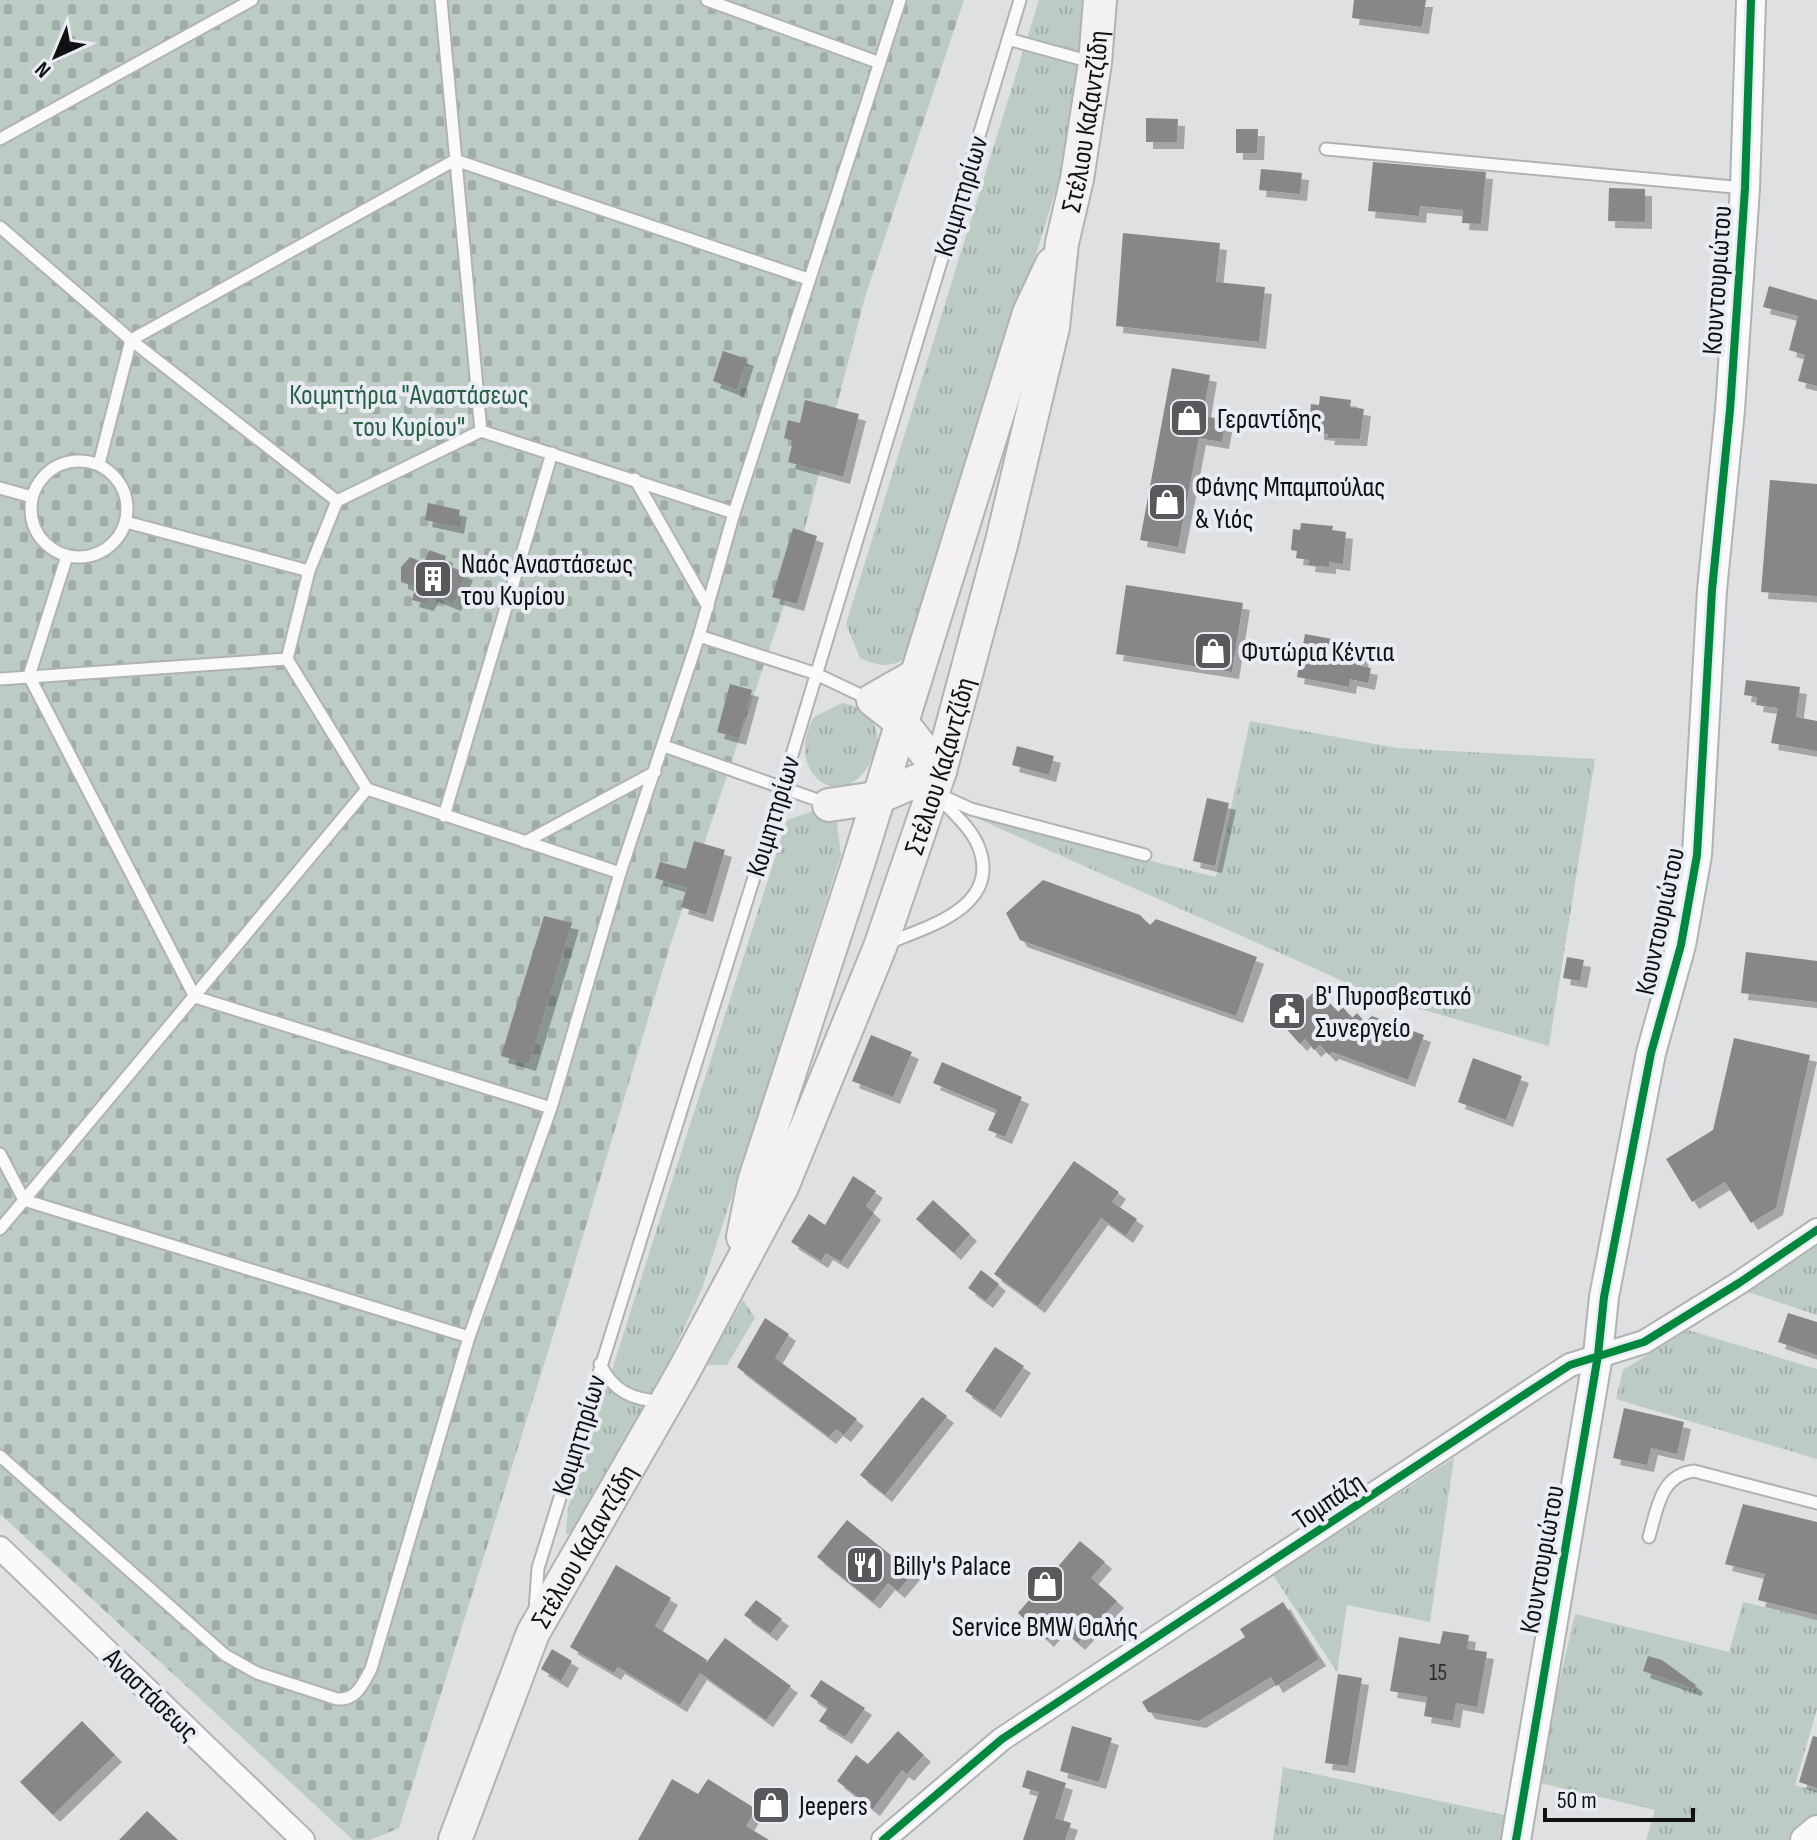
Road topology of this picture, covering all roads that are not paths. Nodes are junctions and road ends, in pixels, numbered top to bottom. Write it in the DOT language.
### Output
graph roads {
  1 [pos="252,0"];
  2 [pos="441,0"];
  3 [pos="707,0"];
  4 [pos="900,0"];
  5 [pos="1020,0"];
  6 [pos="1100,0"];
  7 [pos="1751,0"];
  8 [pos="1008,39"];
  9 [pos="880,63"];
  10 [pos="1095,63"];
  11 [pos="0,139"];
  12 [pos="1326,149"];
  13 [pos="455,160"];
  14 [pos="1745,188"];
  15 [pos="0,227"];
  16 [pos="1062,243"];
  17 [pos="808,279"];
  18 [pos="131,340"];
  19 [pos="481,431"];
  20 [pos="552,453"];
  21 [pos="99,464"];
  22 [pos="635,479"];
  23 [pos="0,488"];
  24 [pos="32,497"];
  25 [pos="337,501"];
  26 [pos="734,513"];
  27 [pos="126,522"];
  28 [pos="67,556"];
  29 [pos="309,571"];
  30 [pos="708,607"];
  31 [pos="699,636"];
  32 [pos="287,659"];
  33 [pos="814,673"];
  34 [pos="29,676"];
  35 [pos="915,676"];
  36 [pos="0,679"];
  37 [pos="873,700"];
  38 [pos="902,723"];
  39 [pos="664,746"];
  40 [pos="655,772"];
  41 [pos="937,782"];
  42 [pos="782,788"];
  43 [pos="367,789"];
  44 [pos="876,798"];
  45 [pos="829,805"];
  46 [pos="444,816"];
  47 [pos="525,842"];
  48 [pos="1145,855"];
  49 [pos="858,864"];
  50 [pos="620,873"];
  51 [pos="880,947"];
  52 [pos="195,997"];
  53 [pos="551,1108"];
  54 [pos="0,1154"];
  55 [pos="24,1200"];
  56 [pos="0,1229"];
  57 [pos="1817,1230"];
  58 [pos="738,1263"];
  59 [pos="469,1337"];
  60 [pos="1598,1355"];
  61 [pos="600,1364"];
  62 [pos="666,1400"];
  63 [pos="0,1456"];
  64 [pos="1817,1503"];
  65 [pos="1649,1537"];
  66 [pos="0,1548"];
  67 [pos="533,1633"];
  68 [pos="1817,1830"];
  69 [pos="303,1840"];
  70 [pos="455,1840"];
  71 [pos="883,1840"];
  72 [pos="1516,1840"];
  73 [pos="1805,1840"];
  1 -- 11 [label="lane"];
  2 -- 13 [label="lane"];
  3 -- 9 [label="lane"];
  4 -- 9 [label="lane"];
  5 -- 8 [label="lane, Κοιμητηρίων"];
  6 -- 10 [label="main road, Στέλιου Καζαντζίδη"];
  7 -- 14 [label="street, Κουντουριώτου"];
  8 -- 10 [label="lane"];
  8 -- 33 [label="lane, Κοιμητηρίων"];
  9 -- 17 [label="lane"];
  10 -- 16 [label="main road, Στέλιου Καζαντζίδη"];
  12 -- 14 [label="lane"];
  13 -- 17 [label="lane"];
  13 -- 18 [label="lane"];
  13 -- 19 [label="lane"];
  14 -- 60 [label="street, Κουντουριώτου"];
  15 -- 18 [label="lane"];
  16 -- 35 [label="main road, Στέλιου Καζαντζίδη"];
  16 -- 41 [label="main road, Στέλιου Καζαντζίδη"];
  17 -- 26 [label="lane"];
  18 -- 21 [label="lane"];
  18 -- 25 [label="lane"];
  19 -- 20 [label="lane"];
  19 -- 25 [label="lane"];
  20 -- 22 [label="lane"];
  20 -- 46 [label="lane"];
  21 -- 24 [label="lane"];
  21 -- 27 [label="lane"];
  22 -- 26 [label="lane"];
  22 -- 30 [label="lane"];
  23 -- 24 [label="lane"];
  24 -- 28 [label="lane"];
  25 -- 29 [label="lane"];
  26 -- 30 [label="lane"];
  27 -- 28 [label="lane"];
  27 -- 29 [label="lane"];
  28 -- 34 [label="lane"];
  29 -- 32 [label="lane"];
  30 -- 31 [label="lane"];
  31 -- 33 [label="lane"];
  31 -- 39 [label="lane"];
  32 -- 34 [label="lane"];
  32 -- 43 [label="lane"];
  33 -- 37 [label="lane"];
  33 -- 42 [label="lane, Κοιμητηρίων"];
  34 -- 36 [label="lane"];
  34 -- 52 [label="lane"];
  35 -- 37 [label="main road"];
  35 -- 38 [label="main road, Στέλιου Καζαντζίδη"];
  37 -- 38 [label="main road"];
  38 -- 41 [label="main road"];
  38 -- 44 [label="main road, Στέλιου Καζαντζίδη"];
  39 -- 40 [label="lane"];
  39 -- 42 [label="lane"];
  40 -- 47 [label="lane"];
  40 -- 50 [label="lane"];
  41 -- 44 [label="main road"];
  41 -- 48 [label="lane"];
  41 -- 51 [label="main road, Στέλιου Καζαντζίδη"];
  41 -- 51 [label="lane"];
  42 -- 45 [label="lane"];
  42 -- 61 [label="lane, Κοιμητηρίων"];
  43 -- 46 [label="lane"];
  43 -- 52 [label="lane"];
  44 -- 45 [label="main road"];
  44 -- 49 [label="main road, Στέλιου Καζαντζίδη"];
  45 -- 49 [label="main road"];
  46 -- 47 [label="lane"];
  47 -- 50 [label="lane"];
  49 -- 58 [label="main road, Στέλιου Καζαντζίδη"];
  50 -- 53 [label="lane"];
  51 -- 58 [label="main road, Στέλιου Καζαντζίδη"];
  52 -- 53 [label="lane"];
  52 -- 55 [label="lane"];
  53 -- 59 [label="lane"];
  54 -- 55 [label="lane"];
  55 -- 56 [label="lane"];
  55 -- 59 [label="lane"];
  57 -- 60 [label="street, Τομπάζη"];
  58 -- 62 [label="main road, Στέλιου Καζαντζίδη"];
  59 -- 63 [label="lane"];
  60 -- 71 [label="street, Τομπάζη"];
  60 -- 72 [label="street, Κουντουριώτου"];
  61 -- 62 [label="lane"];
  61 -- 67 [label="lane, Κοιμητηρίων"];
  62 -- 67 [label="main road, Στέλιου Καζαντζίδη"];
  64 -- 65 [label="lane"];
  66 -- 69 [label="street, Αναστάσεως"];
  67 -- 70 [label="main road, Στέλιου Καζαντζίδη"];
  68 -- 73 [label="street"];
}
